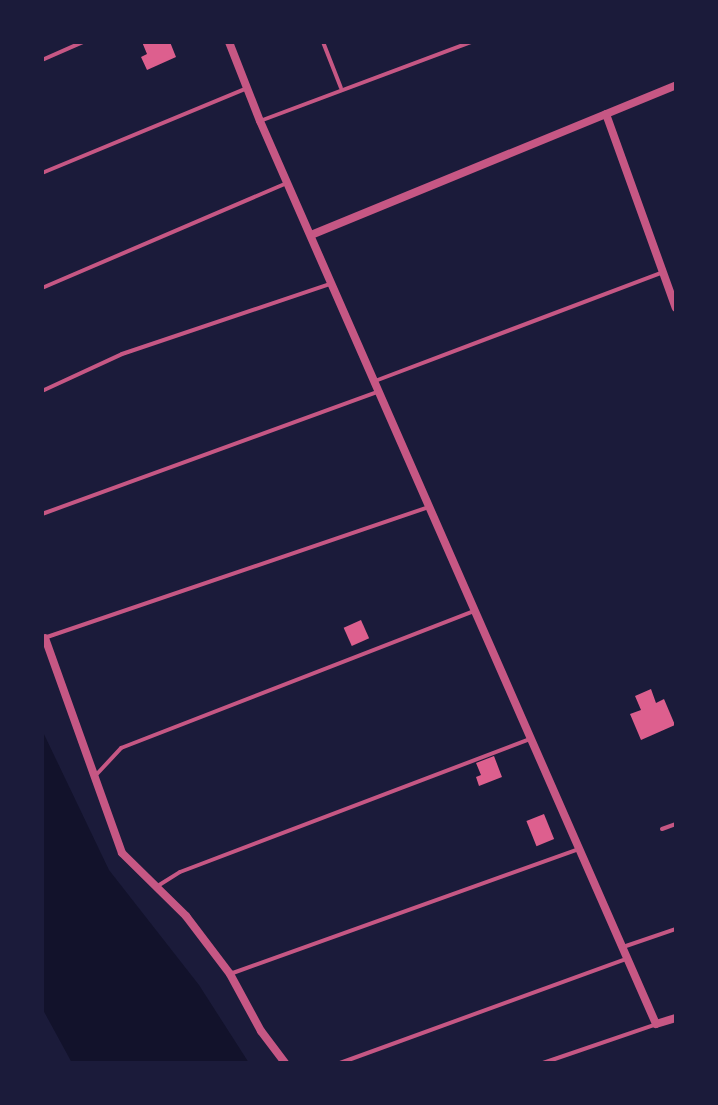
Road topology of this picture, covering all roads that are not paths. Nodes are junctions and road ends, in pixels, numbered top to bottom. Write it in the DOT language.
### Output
graph roads {
  1 [pos="83,42"];
  2 [pos="229,42"];
  3 [pos="323,42"];
  4 [pos="471,42"];
  5 [pos="42,60"];
  6 [pos="676,85"];
  7 [pos="247,88"];
  8 [pos="341,89"];
  9 [pos="606,114"];
  10 [pos="260,121"];
  11 [pos="42,173"];
  12 [pos="287,183"];
  13 [pos="311,235"];
  14 [pos="663,272"];
  15 [pos="332,283"];
  16 [pos="42,288"];
  17 [pos="676,308"];
  18 [pos="375,381"];
  19 [pos="42,391"];
  20 [pos="380,391"];
  21 [pos="431,507"];
  22 [pos="42,514"];
  23 [pos="476,610"];
  24 [pos="45,638"];
  25 [pos="533,738"];
  26 [pos="94,778"];
  27 [pos="676,824"];
  28 [pos="662,829"];
  29 [pos="582,849"];
  30 [pos="156,887"];
  31 [pos="676,929"];
  32 [pos="623,947"];
  33 [pos="628,958"];
  34 [pos="230,974"];
  35 [pos="676,1018"];
  36 [pos="656,1024"];
  37 [pos="285,1063"];
  38 [pos="340,1063"];
  39 [pos="543,1063"];
  1 -- 5 [label="lane"];
  2 -- 7 [label="street"];
  3 -- 8 [label="lane"];
  4 -- 8 [label="lane"];
  6 -- 9 [label="street"];
  7 -- 10 [label="street"];
  7 -- 11 [label="lane"];
  8 -- 10 [label="lane"];
  9 -- 13 [label="street"];
  9 -- 14 [label="street"];
  10 -- 12 [label="street"];
  12 -- 13 [label="street"];
  12 -- 16 [label="lane"];
  13 -- 15 [label="street"];
  14 -- 17 [label="street"];
  14 -- 18 [label="lane"];
  15 -- 18 [label="street"];
  15 -- 19 [label="lane"];
  18 -- 20 [label="street"];
  20 -- 21 [label="street"];
  20 -- 22 [label="lane"];
  21 -- 23 [label="street"];
  21 -- 24 [label="lane"];
  23 -- 25 [label="street"];
  23 -- 26 [label="lane"];
  24 -- 26 [label="street"];
  25 -- 29 [label="street"];
  25 -- 30 [label="lane"];
  26 -- 30 [label="street"];
  27 -- 28 [label="lane"];
  29 -- 32 [label="street"];
  29 -- 34 [label="lane"];
  30 -- 34 [label="street"];
  31 -- 32 [label="lane"];
  32 -- 33 [label="street"];
  33 -- 36 [label="street"];
  33 -- 38 [label="lane"];
  34 -- 37 [label="street"];
  35 -- 36 [label="street"];
  36 -- 39 [label="lane"];
}
